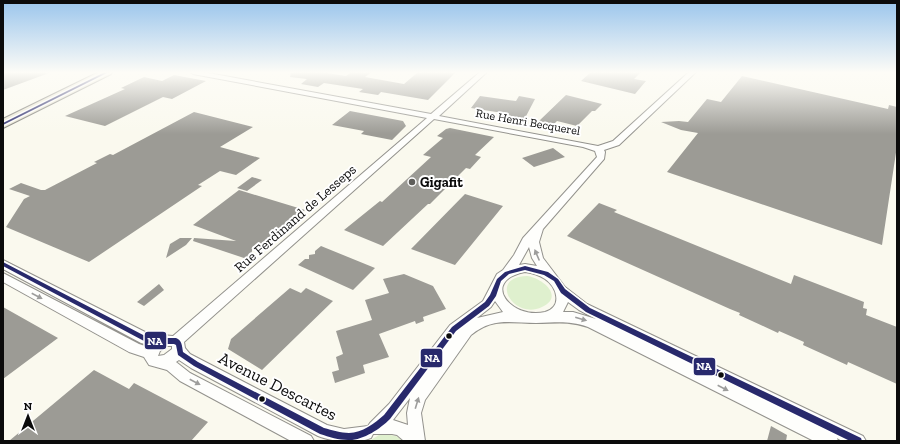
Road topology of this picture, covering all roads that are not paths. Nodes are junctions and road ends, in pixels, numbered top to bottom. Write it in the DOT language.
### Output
graph roads {
  1 [pos="60,93"];
  2 [pos="64,93"];
  3 [pos="304,93"];
  4 [pos="461,93"];
  5 [pos="671,93"];
  6 [pos="433,117"];
  7 [pos="3,122"];
  8 [pos="598,149"];
  9 [pos="538,228"];
  10 [pos="3,264"];
  11 [pos="507,273"];
  12 [pos="3,277"];
  13 [pos="553,277"];
  14 [pos="496,288"];
  15 [pos="563,291"];
  16 [pos="526,317"];
  17 [pos="543,317"];
  18 [pos="173,344"];
  19 [pos="156,358"];
  20 [pos="366,434"];
  21 [pos="306,441"];
  22 [pos="415,441"];
  23 [pos="830,441"];
  24 [pos="858,441"];
  1 -- 7 [label="main road"];
  2 -- 7 [label="main road"];
  3 -- 6 [label="street, Rue Henri Becquerel"];
  4 -- 6 [label="street, Rue Ferdinand de Lesseps"];
  5 -- 8 [label="street"];
  6 -- 8 [label="street, Rue Henri Becquerel"];
  6 -- 18 [label="street, Rue Ferdinand de Lesseps"];
  8 -- 9 [label="street"];
  9 -- 11 [label="street"];
  13 -- 9 [label="street, one-way"];
  10 -- 18 [label="street"];
  11 -- 13 [label="street"];
  11 -- 14 [label="street"];
  12 -- 19 [label="street, one-way"];
  13 -- 15 [label="street"];
  14 -- 16 [label="street"];
  14 -- 20 [label="street"];
  15 -- 17 [label="street"];
  15 -- 24 [label="street"];
  16 -- 17 [label="street"];
  22 -- 16 [label="street, one-way"];
  17 -- 23 [label="street, one-way"];
  18 -- 19 [label="street"];
  18 -- 19 [label="street"];
  18 -- 20 [label="street, Avenue Descartes"];
  19 -- 21 [label="street, one-way"];
  20 -- 22 [label="street, Avenue Descartes"];
}
